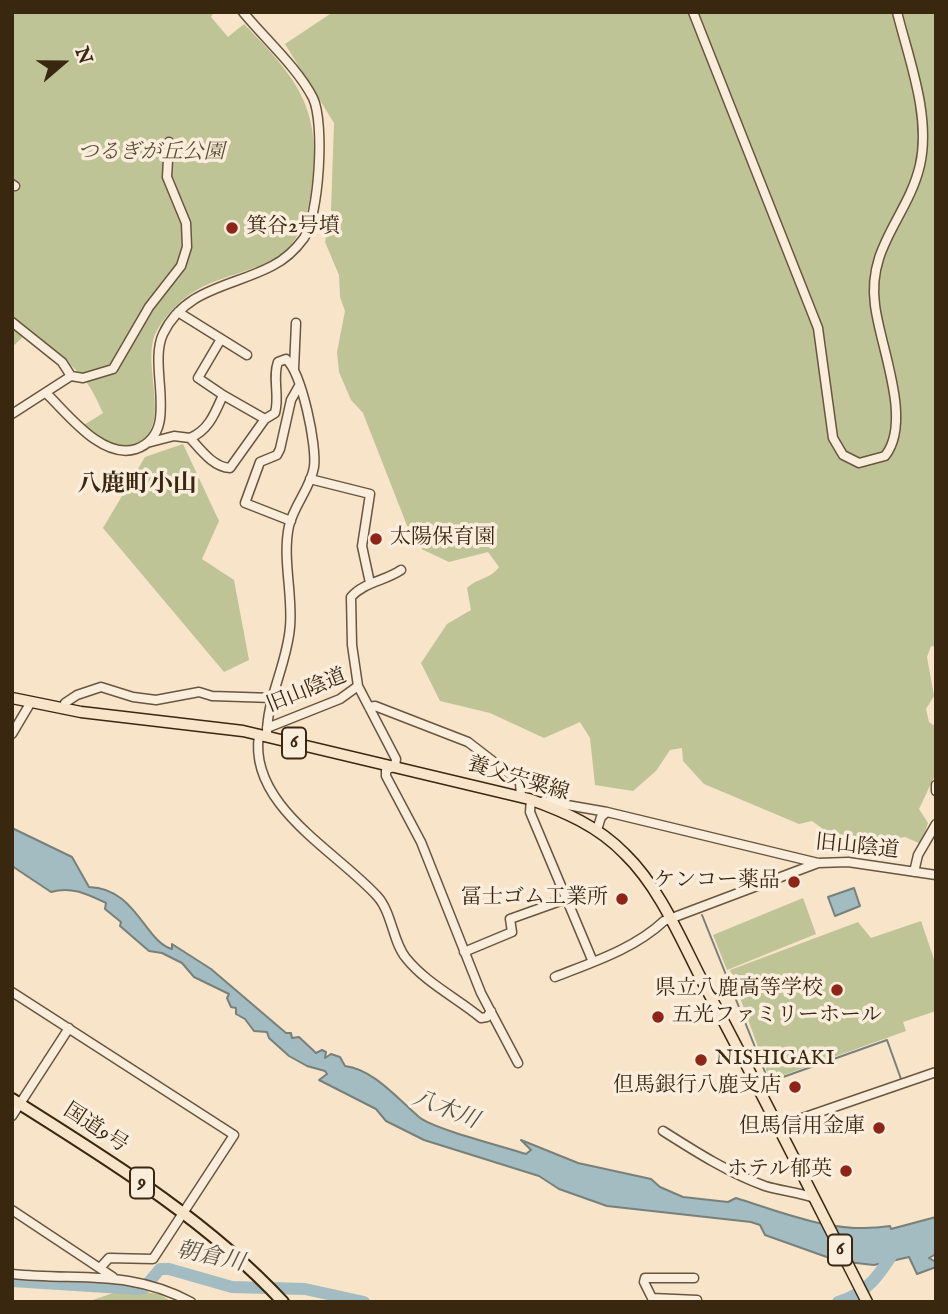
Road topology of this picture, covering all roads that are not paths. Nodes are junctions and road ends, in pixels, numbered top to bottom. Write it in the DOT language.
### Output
graph roads {
  1 [pos="243,12"];
  2 [pos="693,12"];
  3 [pos="897,12"];
  4 [pos="169,142"];
  5 [pos="178,312"];
  6 [pos="12,322"];
  7 [pos="296,323"];
  8 [pos="220,339"];
  9 [pos="247,355"];
  10 [pos="294,369"];
  11 [pos="71,376"];
  12 [pos="299,386"];
  13 [pos="46,393"];
  14 [pos="223,396"];
  15 [pos="12,414"];
  16 [pos="265,419"];
  17 [pos="190,438"];
  18 [pos="147,443"];
  19 [pos="310,479"];
  20 [pos="290,521"];
  21 [pos="401,570"];
  22 [pos="370,583"];
  23 [pos="358,686"];
  24 [pos="12,698"];
  25 [pos="272,698"];
  26 [pos="31,702"];
  27 [pos="369,707"];
  28 [pos="64,709"];
  29 [pos="264,733"];
  30 [pos="12,734"];
  31 [pos="395,766"];
  32 [pos="936,785"];
  33 [pos="936,791"];
  34 [pos="525,798"];
  35 [pos="607,812"];
  36 [pos="936,824"];
  37 [pos="597,830"];
  38 [pos="818,863"];
  39 [pos="914,872"];
  40 [pos="936,875"];
  41 [pos="566,899"];
  42 [pos="669,919"];
  43 [pos="464,951"];
  44 [pos="593,962"];
  45 [pos="555,977"];
  46 [pos="12,992"];
  47 [pos="491,1011"];
  48 [pos="69,1028"];
  49 [pos="517,1063"];
  50 [pos="936,1072"];
  51 [pos="16,1101"];
  52 [pos="12,1116"];
  53 [pos="779,1126"];
  54 [pos="663,1131"];
  55 [pos="814,1198"];
  56 [pos="12,1210"];
  57 [pos="184,1213"];
  58 [pos="100,1268"];
  59 [pos="12,1274"];
  60 [pos="113,1277"];
  61 [pos="694,1278"];
  62 [pos="653,1300"];
  63 [pos="697,1300"];
  64 [pos="191,1302"];
  65 [pos="283,1302"];
  66 [pos="867,1302"];
  1 -- 5 [label="street"];
  2 -- 3 [label="street"];
  4 -- 11 [label="street"];
  5 -- 8 [label="street"];
  5 -- 18 [label="street"];
  6 -- 11 [label="street"];
  7 -- 10 [label="street"];
  8 -- 9 [label="street"];
  8 -- 14 [label="street"];
  10 -- 12 [label="street"];
  10 -- 16 [label="street"];
  11 -- 13 [label="street"];
  12 -- 19 [label="street"];
  12 -- 20 [label="street"];
  13 -- 15 [label="street"];
  13 -- 18 [label="street"];
  14 -- 16 [label="street"];
  14 -- 17 [label="street"];
  16 -- 17 [label="street"];
  17 -- 18 [label="street"];
  19 -- 20 [label="street"];
  19 -- 22 [label="street"];
  20 -- 25 [label="street"];
  21 -- 22 [label="street"];
  22 -- 23 [label="street"];
  23 -- 27 [label="street, 旧山陰道"];
  23 -- 29 [label="street, 旧山陰道"];
  24 -- 26 [label="main road, 養父宍粟線 / 6"];
  25 -- 28 [label="street, 旧山陰道"];
  25 -- 29 [label="street, 旧山陰道"];
  26 -- 28 [label="main road, 養父宍粟線 / 6"];
  26 -- 30 [label="street"];
  27 -- 31 [label="street"];
  27 -- 34 [label="street, 旧山陰道"];
  28 -- 29 [label="main road, 養父宍粟線 / 6"];
  29 -- 31 [label="main road, 養父宍粟線 / 6"];
  29 -- 47 [label="street"];
  31 -- 34 [label="main road, 養父宍粟線 / 6"];
  31 -- 43 [label="street"];
  32 -- 33 [label="street"];
  34 -- 35 [label="street, 旧山陰道"];
  34 -- 37 [label="main road, 養父宍粟線 / 6"];
  34 -- 41 [label="street"];
  35 -- 37 [label="street"];
  35 -- 38 [label="street, 旧山陰道"];
  36 -- 39 [label="street"];
  37 -- 42 [label="main road, 養父宍粟線 / 6"];
  38 -- 39 [label="street, 旧山陰道"];
  38 -- 42 [label="street"];
  39 -- 40 [label="street, 旧山陰道"];
  41 -- 43 [label="street"];
  41 -- 44 [label="street"];
  42 -- 44 [label="street"];
  42 -- 53 [label="main road, 養父宍粟線 / 6"];
  43 -- 47 [label="street"];
  44 -- 45 [label="street"];
  46 -- 48 [label="street"];
  47 -- 49 [label="street"];
  48 -- 51 [label="street"];
  48 -- 57 [label="street"];
  50 -- 53 [label="street"];
  51 -- 52 [label="street"];
  51 -- 57 [label="highway, 国道9号 / 9"];
  53 -- 55 [label="main road, 養父宍粟線 / 6"];
  54 -- 55 [label="street"];
  55 -- 66 [label="main road, 養父宍粟線 / 6"];
  56 -- 58 [label="street"];
  57 -- 58 [label="street"];
  57 -- 65 [label="highway, 国道9号 / 9"];
  58 -- 60 [label="street"];
  59 -- 60 [label="street"];
  60 -- 64 [label="street"];
  61 -- 62 [label="street"];
  62 -- 63 [label="street"];
}
